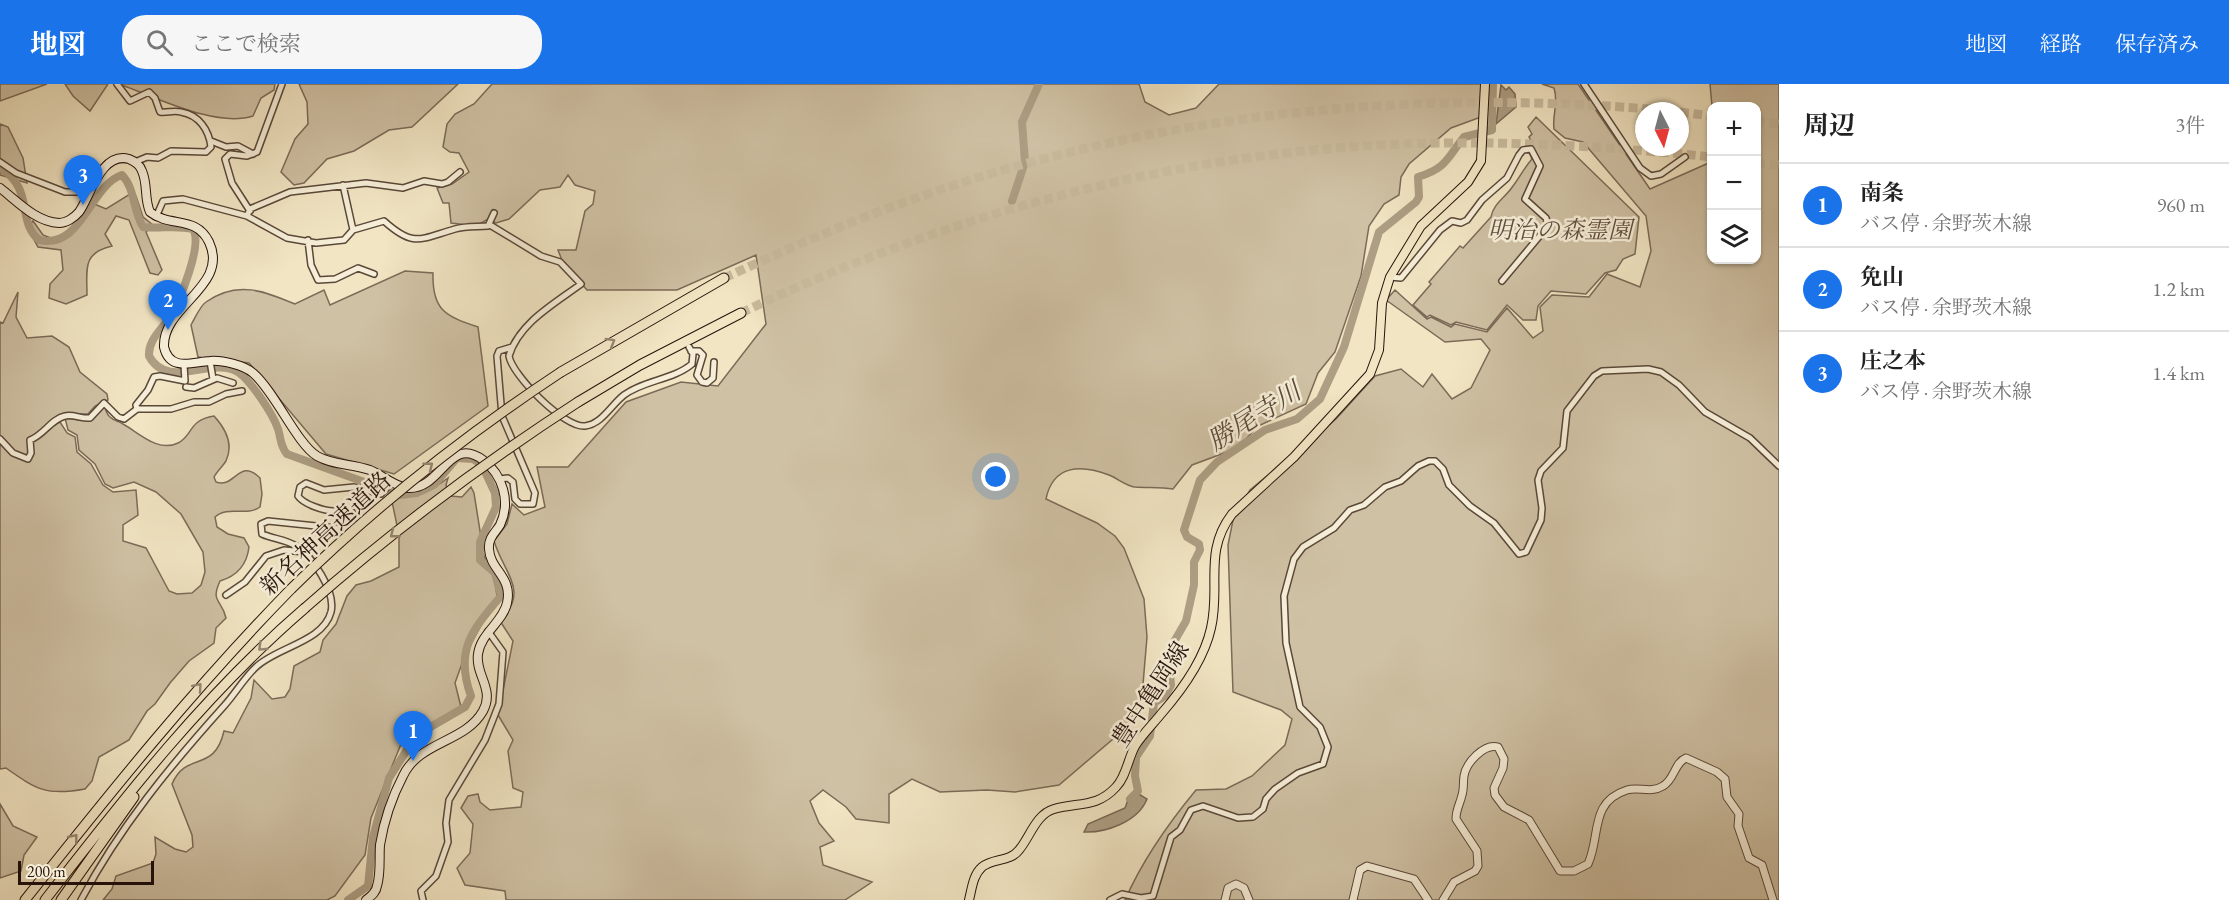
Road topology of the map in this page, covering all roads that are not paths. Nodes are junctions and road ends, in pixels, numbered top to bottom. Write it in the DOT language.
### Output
graph roads {
  1 [pos="117,84"];
  2 [pos="282,84"];
  3 [pos="1485,84"];
  4 [pos="1584,84"];
  5 [pos="211,141"];
  6 [pos="253,154"];
  7 [pos="1685,157"];
  8 [pos="0,162"];
  9 [pos="135,162"];
  10 [pos="460,172"];
  11 [pos="343,185"];
  12 [pos="0,188"];
  13 [pos="88,192"];
  14 [pos="494,213"];
  15 [pos="248,214"];
  16 [pos="156,217"];
  17 [pos="490,225"];
  18 [pos="353,230"];
  19 [pos="308,240"];
  20 [pos="374,274"];
  21 [pos="1390,277"];
  22 [pos="724,279"];
  23 [pos="1502,281"];
  24 [pos="741,313"];
  25 [pos="512,348"];
  26 [pos="210,362"];
  27 [pos="714,362"];
  28 [pos="184,365"];
  29 [pos="213,379"];
  30 [pos="233,383"];
  31 [pos="186,385"];
  32 [pos="242,392"];
  33 [pos="137,409"];
  34 [pos="0,439"];
  35 [pos="1779,466"];
  36 [pos="499,479"];
  37 [pos="392,483"];
  38 [pos="304,552"];
  39 [pos="226,595"];
  40 [pos="488,631"];
  41 [pos="228,680"];
  42 [pos="96,849"];
  43 [pos="369,898"];
  44 [pos="25,900"];
  45 [pos="45,900"];
  46 [pos="61,900"];
  47 [pos="69,900"];
  48 [pos="81,900"];
  49 [pos="423,900"];
  50 [pos="969,900"];
  51 [pos="1110,900"];
  52 [pos="1225,900"];
  53 [pos="1250,900"];
  54 [pos="1353,900"];
  55 [pos="1428,900"];
  56 [pos="1443,900"];
  57 [pos="1773,900"];
  1 -- 5 [label="street"];
  2 -- 6 [label="street"];
  3 -- 21 [label="main road, 豊中亀岡線"];
  4 -- 7 [label="street"];
  5 -- 6 [label="street"];
  5 -- 9 [label="street"];
  6 -- 15 [label="street"];
  8 -- 13 [label="street"];
  9 -- 13 [label="main road"];
  9 -- 16 [label="main road"];
  10 -- 11 [label="street"];
  11 -- 15 [label="street"];
  11 -- 18 [label="street"];
  12 -- 13 [label="main road"];
  14 -- 17 [label="street"];
  15 -- 16 [label="street"];
  15 -- 19 [label="street"];
  16 -- 28 [label="main road"];
  17 -- 18 [label="street"];
  17 -- 25 [label="street"];
  18 -- 19 [label="street"];
  19 -- 20 [label="street"];
  21 -- 23 [label="street"];
  21 -- 50 [label="main road, 豊中亀岡線"];
  44 -- 22 [label="highway, 新名神高速道路, one-way, bridge"];
  24 -- 41 [label="highway, 新名神高速道路, one-way, bridge"];
  25 -- 27 [label="street"];
  25 -- 36 [label="street"];
  26 -- 28 [label="main road"];
  26 -- 29 [label="street"];
  26 -- 37 [label="main road"];
  28 -- 31 [label="street"];
  29 -- 30 [label="street"];
  29 -- 31 [label="street"];
  31 -- 33 [label="street"];
  32 -- 33 [label="street"];
  33 -- 34 [label="street"];
  35 -- 51 [label="street"];
  36 -- 37 [label="main road"];
  36 -- 40 [label="main road"];
  37 -- 38 [label="street"];
  38 -- 39 [label="street"];
  38 -- 48 [label="street"];
  40 -- 43 [label="main road"];
  40 -- 49 [label="street"];
  41 -- 42 [label="highway"];
  41 -- 45 [label="highway, 新名神高速道路"];
  42 -- 46 [label="highway"];
  42 -- 47 [label="highway"];
  52 -- 53 [label="street"];
  54 -- 55 [label="street"];
  56 -- 57 [label="street"];
}
